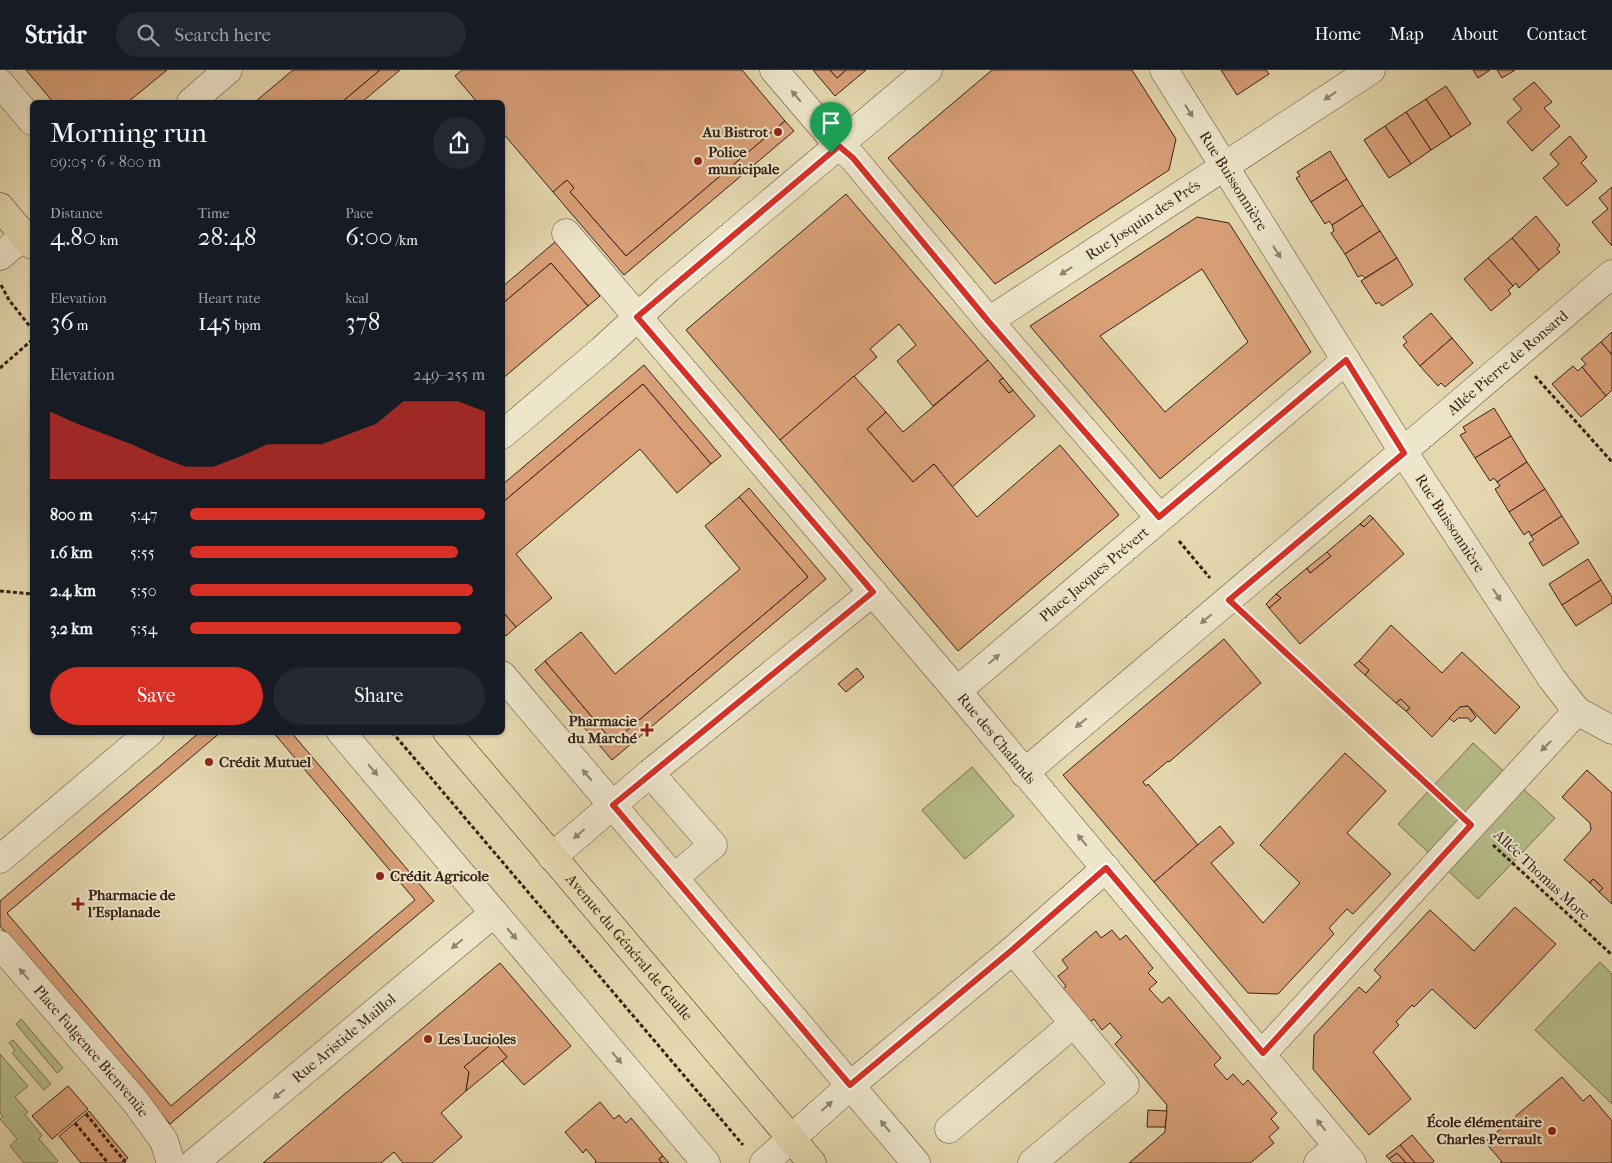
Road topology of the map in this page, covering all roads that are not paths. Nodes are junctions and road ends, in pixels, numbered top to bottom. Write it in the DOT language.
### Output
graph roads {
  1 [pos="228,70"];
  2 [pos="774,70"];
  3 [pos="928,70"];
  4 [pos="1164,70"];
  5 [pos="1371,70"];
  6 [pos="0,83"];
  7 [pos="193,100"];
  8 [pos="30,120"];
  9 [pos="839,146"];
  10 [pos="1223,166"];
  11 [pos="0,207"];
  12 [pos="566,233"];
  13 [pos="29,240"];
  14 [pos="0,256"];
  15 [pos="1612,274"];
  16 [pos="637,317"];
  17 [pos="988,321"];
  18 [pos="1346,360"];
  19 [pos="505,431"];
  20 [pos="1404,453"];
  21 [pos="1159,517"];
  22 [pos="873,592"];
  23 [pos="505,679"];
  24 [pos="957,691"];
  25 [pos="1577,711"];
  26 [pos="1612,730"];
  27 [pos="146,735"];
  28 [pos="344,735"];
  29 [pos="450,735"];
  30 [pos="1024,772"];
  31 [pos="650,773"];
  32 [pos="613,805"];
  33 [pos="552,857"];
  34 [pos="0,859"];
  35 [pos="1106,868"];
  36 [pos="674,878"];
  37 [pos="494,913"];
  38 [pos="0,945"];
  39 [pos="1012,950"];
  40 [pos="1074,1023"];
  41 [pos="1263,1053"];
  42 [pos="850,1085"];
  43 [pos="949,1129"];
  44 [pos="792,1139"];
  45 [pos="755,1155"];
  46 [pos="1336,1157"];
  47 [pos="171,1163"];
  48 [pos="194,1163"];
  49 [pos="706,1163"];
  50 [pos="812,1163"];
  51 [pos="916,1163"];
  52 [pos="1032,1163"];
  1 -- 7 [label="street"];
  9 -- 2 [label="street, one-way"];
  3 -- 9 [label="street"];
  4 -- 10 [label="street, Rue Buissonnière, one-way"];
  5 -- 10 [label="street, Rue Josquin des Prés, one-way"];
  6 -- 8 [label="street"];
  9 -- 16 [label="street"];
  9 -- 17 [label="street"];
  10 -- 17 [label="street, Rue Josquin des Prés, one-way"];
  10 -- 18 [label="street, Rue Buissonnière, one-way"];
  11 -- 13 [label="main road"];
  12 -- 16 [label="street, Rue des Chalands"];
  13 -- 14 [label="street"];
  15 -- 20 [label="street, Allée Pierre de Ronsard"];
  16 -- 19 [label="street"];
  16 -- 22 [label="street, Rue des Chalands"];
  17 -- 21 [label="street"];
  18 -- 20 [label="street, Rue Buissonnière"];
  18 -- 21 [label="street, Place Jacques Prévert"];
  20 -- 25 [label="street, Rue Buissonnière, one-way"];
  20 -- 30 [label="street, one-way"];
  24 -- 21 [label="street, Place Jacques Prévert, one-way"];
  22 -- 24 [label="street, Rue des Chalands"];
  22 -- 31 [label="street"];
  32 -- 23 [label="street, one-way"];
  24 -- 30 [label="street, Rue des Chalands"];
  25 -- 26 [label="street, Rue Buissonnière"];
  25 -- 41 [label="street, one-way"];
  27 -- 34 [label="street"];
  28 -- 37 [label="street, one-way"];
  29 -- 33 [label="main road, Avenue du Général de Gaulle"];
  35 -- 30 [label="street, Rue des Chalands, one-way"];
  31 -- 32 [label="street"];
  31 -- 36 [label="street"];
  32 -- 33 [label="street, one-way"];
  32 -- 36 [label="street"];
  33 -- 44 [label="main road, Avenue du Général de Gaulle"];
  35 -- 39 [label="street"];
  35 -- 41 [label="street, Rue des Chalands"];
  36 -- 42 [label="street"];
  37 -- 48 [label="street, Rue Aristide Maillol, one-way"];
  37 -- 49 [label="street, one-way"];
  47 -- 38 [label="street, Place Fulgence Bienvenüe, one-way"];
  39 -- 40 [label="street"];
  39 -- 42 [label="street"];
  40 -- 43 [label="street"];
  40 -- 52 [label="street"];
  46 -- 41 [label="street, Rue des Chalands, one-way"];
  44 -- 42 [label="street, one-way"];
  51 -- 42 [label="street, one-way"];
  44 -- 45 [label="street"];
  44 -- 50 [label="main road, Avenue du Général de Gaulle"];
}
